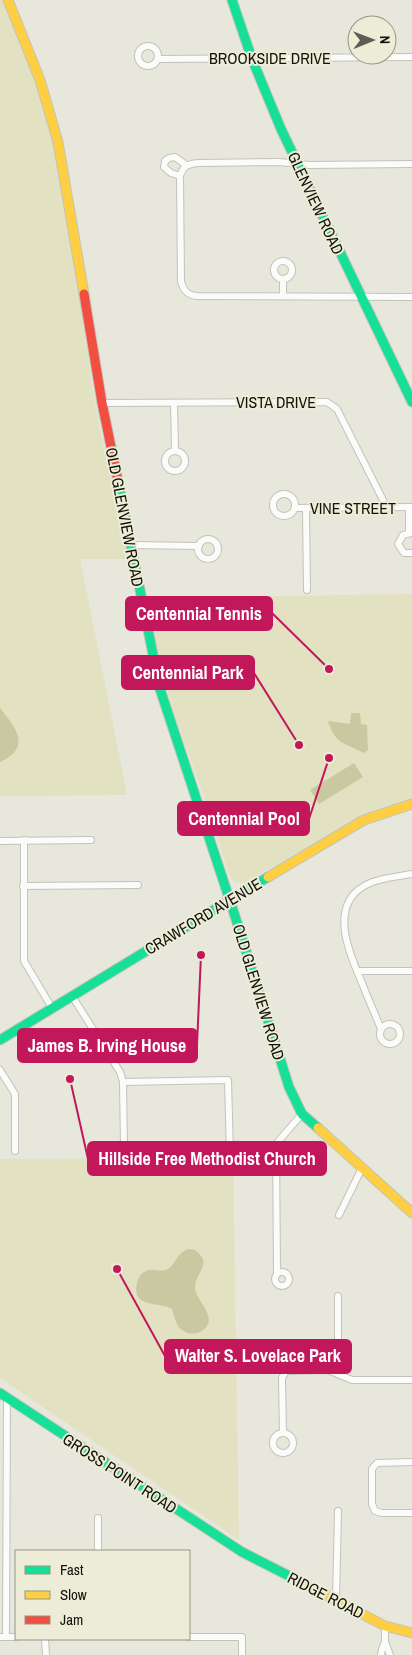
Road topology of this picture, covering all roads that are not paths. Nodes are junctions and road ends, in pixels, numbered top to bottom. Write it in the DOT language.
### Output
graph roads {
  1 [pos="8,0"];
  2 [pos="232,0"];
  3 [pos="412,58"];
  4 [pos="158,59"];
  5 [pos="252,59"];
  6 [pos="298,164"];
  7 [pos="412,164"];
  8 [pos="186,165"];
  9 [pos="180,176"];
  10 [pos="283,279"];
  11 [pos="284,296"];
  12 [pos="360,297"];
  13 [pos="412,297"];
  14 [pos="412,402"];
  15 [pos="174,403"];
  16 [pos="102,404"];
  17 [pos="175,450"];
  18 [pos="410,507"];
  19 [pos="295,508"];
  20 [pos="306,508"];
  21 [pos="388,508"];
  22 [pos="411,533"];
  23 [pos="131,545"];
  24 [pos="199,546"];
  25 [pos="412,553"];
  26 [pos="306,590"];
  27 [pos="412,804"];
  28 [pos="24,840"];
  29 [pos="91,840"];
  30 [pos="0,841"];
  31 [pos="412,874"];
  32 [pos="23,886"];
  33 [pos="138,886"];
  34 [pos="230,899"];
  35 [pos="357,971"];
  36 [pos="412,971"];
  37 [pos="72,996"];
  38 [pos="52,1008"];
  39 [pos="381,1029"];
  40 [pos="0,1040"];
  41 [pos="0,1070"];
  42 [pos="124,1082"];
  43 [pos="302,1114"];
  44 [pos="124,1147"];
  45 [pos="15,1151"];
  46 [pos="230,1155"];
  47 [pos="362,1168"];
  48 [pos="412,1213"];
  49 [pos="339,1215"];
  50 [pos="276,1274"];
  51 [pos="338,1296"];
  52 [pos="338,1373"];
  53 [pos="412,1380"];
  54 [pos="3,1396"];
  55 [pos="283,1433"];
  56 [pos="412,1462"];
  57 [pos="338,1511"];
  58 [pos="412,1513"];
  59 [pos="98,1518"];
  60 [pos="98,1550"];
  61 [pos="242,1552"];
  62 [pos="336,1600"];
  63 [pos="385,1626"];
  64 [pos="412,1633"];
  65 [pos="190,1636"];
  66 [pos="3,1637"];
  67 [pos="45,1640"];
  68 [pos="385,1642"];
  69 [pos="46,1655"];
  70 [pos="242,1655"];
  71 [pos="381,1655"];
  72 [pos="390,1655"];
  1 -- 16 [label="main road, OLD GLENVIEW ROAD"];
  2 -- 5 [label="main road, GLENVIEW ROAD"];
  3 -- 5 [label="street, BROOKSIDE DRIVE"];
  4 -- 5 [label="street, BROOKSIDE DRIVE"];
  5 -- 6 [label="main road, GLENVIEW ROAD"];
  6 -- 7 [label="street"];
  6 -- 8 [label="street"];
  6 -- 12 [label="main road, GLENVIEW ROAD"];
  8 -- 9 [label="street"];
  8 -- 9 [label="street"];
  9 -- 11 [label="street"];
  10 -- 11 [label="street"];
  11 -- 12 [label="street"];
  12 -- 13 [label="street"];
  12 -- 14 [label="main road, GLENVIEW ROAD"];
  15 -- 16 [label="street, VISTA DRIVE"];
  15 -- 17 [label="street"];
  15 -- 21 [label="street, VISTA DRIVE"];
  16 -- 23 [label="main road, OLD GLENVIEW ROAD"];
  18 -- 21 [label="street, VINE STREET"];
  18 -- 22 [label="street"];
  19 -- 20 [label="street, VINE STREET"];
  20 -- 21 [label="street, VINE STREET"];
  20 -- 26 [label="street"];
  22 -- 25 [label="street"];
  23 -- 24 [label="street"];
  23 -- 34 [label="main road, OLD GLENVIEW ROAD"];
  27 -- 34 [label="main road, CRAWFORD AVENUE"];
  28 -- 29 [label="street"];
  28 -- 30 [label="street"];
  28 -- 32 [label="street"];
  31 -- 35 [label="street"];
  32 -- 33 [label="street"];
  32 -- 38 [label="street"];
  34 -- 37 [label="main road, CRAWFORD AVENUE"];
  34 -- 43 [label="main road, OLD GLENVIEW ROAD"];
  35 -- 36 [label="street"];
  35 -- 39 [label="street"];
  37 -- 38 [label="main road, CRAWFORD AVENUE"];
  37 -- 42 [label="street"];
  38 -- 40 [label="main road, CRAWFORD AVENUE"];
  41 -- 45 [label="street"];
  42 -- 44 [label="street"];
  42 -- 46 [label="street"];
  43 -- 47 [label="main road, OLD GLENVIEW ROAD"];
  43 -- 50 [label="street"];
  47 -- 48 [label="main road, OLD GLENVIEW ROAD"];
  47 -- 49 [label="street"];
  51 -- 52 [label="street"];
  52 -- 53 [label="street"];
  52 -- 55 [label="street"];
  54 -- 61 [label="main road, GROSS POINT ROAD"];
  54 -- 66 [label="street"];
  56 -- 58 [label="street"];
  57 -- 62 [label="street"];
  59 -- 60 [label="street"];
  61 -- 62 [label="main road, RIDGE ROAD"];
  62 -- 63 [label="main road, RIDGE ROAD"];
  63 -- 64 [label="main road, RIDGE ROAD"];
  63 -- 68 [label="street"];
  65 -- 70 [label="street"];
  67 -- 69 [label="street"];
  68 -- 71 [label="street"];
  68 -- 72 [label="street"];
}
